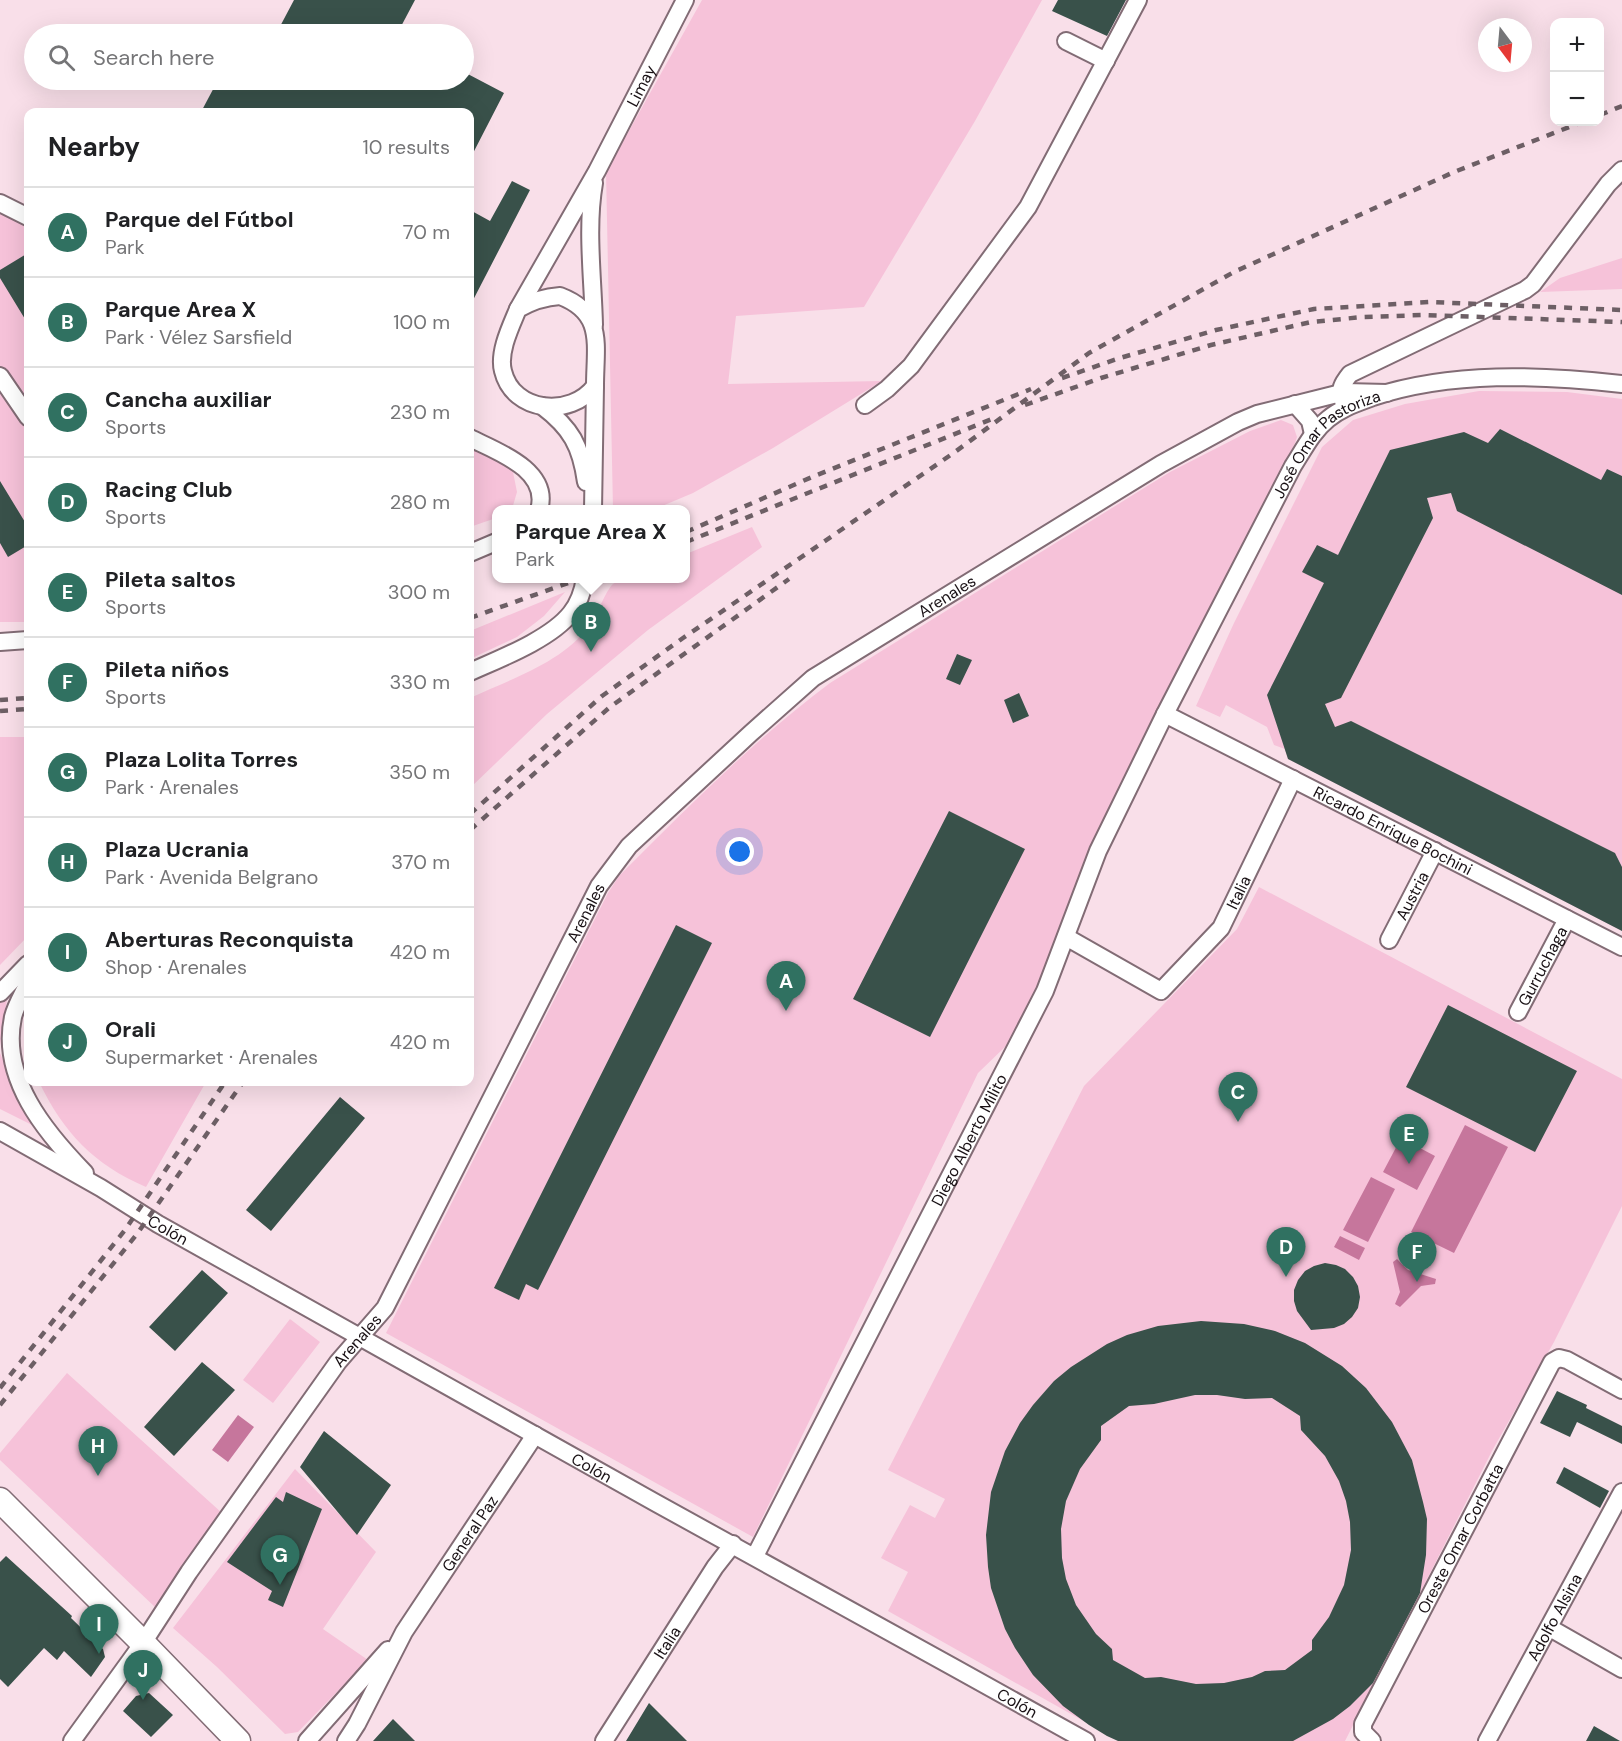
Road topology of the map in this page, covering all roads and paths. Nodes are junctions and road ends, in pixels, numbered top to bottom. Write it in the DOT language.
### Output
graph roads {
  1 [pos="685,0"];
  2 [pos="1138,0"];
  3 [pos="1066,41"];
  4 [pos="1106,61"];
  5 [pos="1622,170"];
  6 [pos="597,171"];
  7 [pos="0,203"];
  8 [pos="24,216"];
  9 [pos="519,309"];
  10 [pos="594,325"];
  11 [pos="0,376"];
  12 [pos="1622,384"];
  13 [pos="595,386"];
  14 [pos="1387,393"];
  15 [pos="1343,400"];
  16 [pos="1295,404"];
  17 [pos="865,405"];
  18 [pos="541,406"];
  19 [pos="24,411"];
  20 [pos="1313,434"];
  21 [pos="474,440"];
  22 [pos="540,505"];
  23 [pos="591,505"];
  24 [pos="592,505"];
  25 [pos="492,544"];
  26 [pos="474,551"];
  27 [pos="584,583"];
  28 [pos="24,640"];
  29 [pos="0,642"];
  30 [pos="474,670"];
  31 [pos="1165,714"];
  32 [pos="1293,779"];
  33 [pos="1435,851"];
  34 [pos="1567,919"];
  35 [pos="1066,937"];
  36 [pos="1389,940"];
  37 [pos="1622,947"];
  38 [pos="24,968"];
  39 [pos="24,991"];
  40 [pos="0,993"];
  41 [pos="1518,1012"];
  42 [pos="0,1062"];
  43 [pos="14,1078"];
  44 [pos="0,1131"];
  45 [pos="101,1188"];
  46 [pos="360,1336"];
  47 [pos="1622,1390"];
  48 [pos="535,1435"];
  49 [pos="1622,1492"];
  50 [pos="4,1512"];
  51 [pos="733,1544"];
  52 [pos="755,1556"];
  53 [pos="1550,1628"];
  54 [pos="404,1632"];
  55 [pos="143,1643"];
  56 [pos="1622,1669"];
  57 [pos="1368,1737"];
  58 [pos="72,1741"];
  59 [pos="238,1741"];
  60 [pos="307,1741"];
  61 [pos="346,1741"];
  62 [pos="604,1741"];
  63 [pos="1086,1741"];
  64 [pos="1487,1741"];
  1 -- 6 [label="street, Limay"];
  2 -- 4 [label="street"];
  3 -- 4 [label="street"];
  4 -- 17 [label="street"];
  5 -- 15 [label="street, José Omar Pastoriza"];
  6 -- 9 [label="street, Limay"];
  6 -- 10 [label="street, Limay"];
  7 -- 8 [label="street"];
  9 -- 10 [label="street"];
  9 -- 18 [label="street"];
  10 -- 13 [label="street"];
  11 -- 19 [label="street"];
  12 -- 14 [label="street, José Omar Pastoriza"];
  13 -- 18 [label="street"];
  13 -- 24 [label="street"];
  14 -- 15 [label="street, Arenales"];
  15 -- 16 [label="street, Arenales"];
  15 -- 20 [label="street, José Omar Pastoriza"];
  16 -- 20 [label="street"];
  16 -- 46 [label="street, Arenales"];
  18 -- 23 [label="street"];
  20 -- 31 [label="street, José Omar Pastoriza"];
  21 -- 22 [label="street"];
  25 -- 26 [label="street"];
  27 -- 30 [label="street"];
  28 -- 29 [label="street"];
  31 -- 32 [label="street, Ricardo Enrique Bochini"];
  31 -- 35 [label="street, Diego Alberto Milito"];
  32 -- 33 [label="street, Ricardo Enrique Bochini"];
  32 -- 35 [label="street, Italia"];
  33 -- 34 [label="street, Ricardo Enrique Bochini"];
  33 -- 36 [label="street, Austria"];
  34 -- 37 [label="street, Ricardo Enrique Bochini"];
  34 -- 41 [label="street, Gurruchaga"];
  35 -- 52 [label="street, Diego Alberto Milito"];
  38 -- 40 [label="street"];
  39 -- 43 [label="street, Colón"];
  42 -- 43 [label="street"];
  43 -- 45 [label="street, Colón"];
  44 -- 45 [label="street, Colón"];
  45 -- 46 [label="street, Colón"];
  46 -- 48 [label="street, Colón"];
  46 -- 55 [label="street, Arenales"];
  47 -- 57 [label="street, Oreste Omar Corbatta"];
  48 -- 51 [label="street, Colón"];
  48 -- 54 [label="street, General Paz"];
  49 -- 53 [label="street, Adolfo Alsina"];
  50 -- 55 [label="main road"];
  51 -- 52 [label="street, Colón"];
  51 -- 62 [label="street, Italia"];
  52 -- 63 [label="street, Colón"];
  53 -- 56 [label="street"];
  53 -- 64 [label="street, Adolfo Alsina"];
  54 -- 60 [label="street, General Paz"];
  54 -- 61 [label="street, General Paz"];
  55 -- 58 [label="street, Arenales"];
  55 -- 59 [label="main road"];
}
